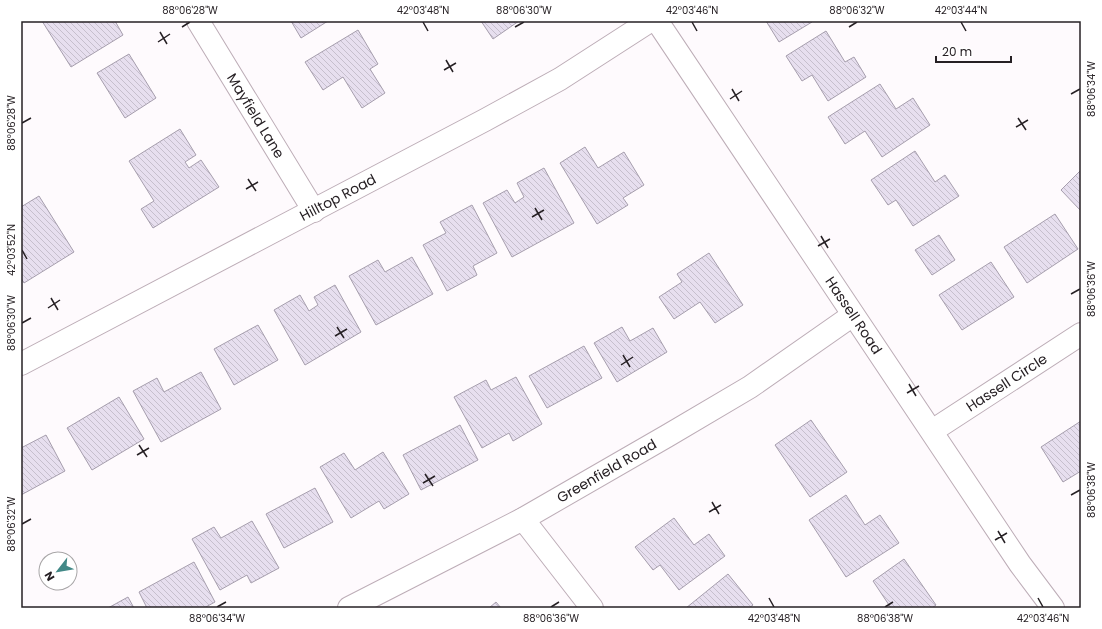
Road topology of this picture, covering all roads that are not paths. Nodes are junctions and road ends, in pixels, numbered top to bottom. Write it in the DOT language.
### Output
graph roads {
  1 [pos="198,21"];
  2 [pos="650,21"];
  3 [pos="657,21"];
  4 [pos="314,211"];
  5 [pos="853,315"];
  6 [pos="1081,334"];
  7 [pos="21,364"];
  8 [pos="932,431"];
  9 [pos="523,520"];
  10 [pos="349,608"];
  11 [pos="592,608"];
  12 [pos="1054,608"];
  1 -- 4 [label="street, Mayfield Lane"];
  2 -- 4 [label="street, Hilltop Road"];
  3 -- 5 [label="street, Hassell Road"];
  4 -- 7 [label="street, Hilltop Road"];
  5 -- 8 [label="street, Hassell Road"];
  5 -- 9 [label="street, Greenfield Road"];
  6 -- 8 [label="street, Hassell Circle"];
  8 -- 12 [label="street, Hassell Road"];
  9 -- 10 [label="street, Greenfield Road"];
  9 -- 11 [label="street"];
}
